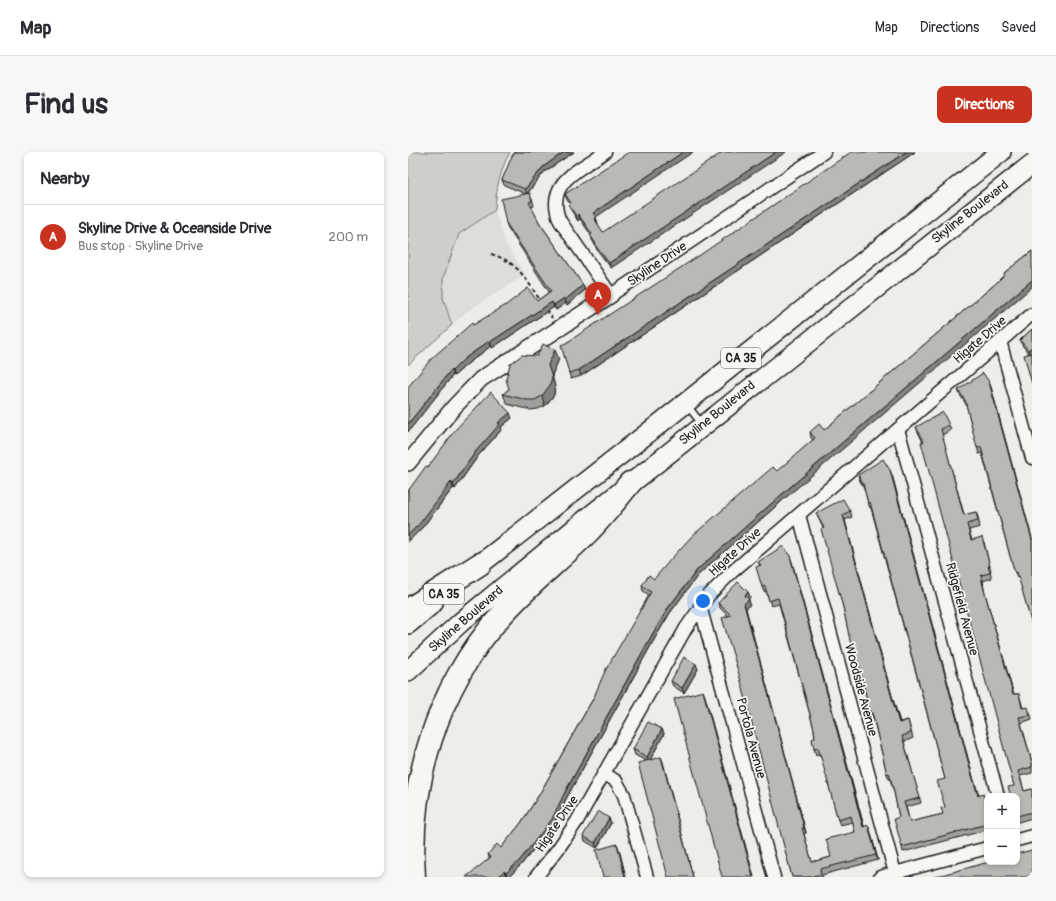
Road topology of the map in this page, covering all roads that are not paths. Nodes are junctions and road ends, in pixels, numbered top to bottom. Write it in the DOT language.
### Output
graph roads {
  1 [pos="605,152"];
  2 [pos="824,152"];
  3 [pos="1001,152"];
  4 [pos="1032,164"];
  5 [pos="611,295"];
  6 [pos="1032,314"];
  7 [pos="1000,341"];
  8 [pos="685,403"];
  9 [pos="702,425"];
  10 [pos="898,429"];
  11 [pos="1032,458"];
  12 [pos="408,463"];
  13 [pos="630,483"];
  14 [pos="799,514"];
  15 [pos="480,564"];
  16 [pos="700,606"];
  17 [pos="408,610"];
  18 [pos="408,624"];
  19 [pos="408,671"];
  20 [pos="605,774"];
  21 [pos="997,793"];
  22 [pos="1032,836"];
  23 [pos="1020,839"];
  24 [pos="984,849"];
  25 [pos="895,873"];
  26 [pos="414,877"];
  27 [pos="536,877"];
  28 [pos="647,877"];
  29 [pos="774,877"];
  30 [pos="880,877"];
  1 -- 5 [label="street"];
  2 -- 5 [label="street, Skyline Drive"];
  3 -- 8 [label="main road, CA 35"];
  4 -- 9 [label="main road, Skyline Boulevard / CA 35"];
  5 -- 12 [label="street, Skyline Drive"];
  6 -- 7 [label="street, Higate Drive"];
  7 -- 10 [label="street, Higate Drive"];
  7 -- 11 [label="street"];
  8 -- 9 [label="lane"];
  8 -- 15 [label="main road, CA 35"];
  9 -- 13 [label="main road, Skyline Boulevard / CA 35"];
  10 -- 14 [label="street, Higate Drive"];
  10 -- 21 [label="street, Ridgefield Avenue"];
  13 -- 19 [label="main road, Skyline Boulevard / CA 35"];
  13 -- 26 [label="highway"];
  14 -- 16 [label="street, Higate Drive"];
  14 -- 25 [label="street, Woodside Avenue"];
  15 -- 17 [label="highway"];
  15 -- 18 [label="main road, CA 35"];
  16 -- 20 [label="street, Higate Drive"];
  16 -- 29 [label="street, Portola Avenue"];
  20 -- 27 [label="street, Higate Drive"];
  20 -- 28 [label="street"];
  22 -- 23 [label="street"];
  24 -- 25 [label="street"];
  25 -- 30 [label="street"];
}
